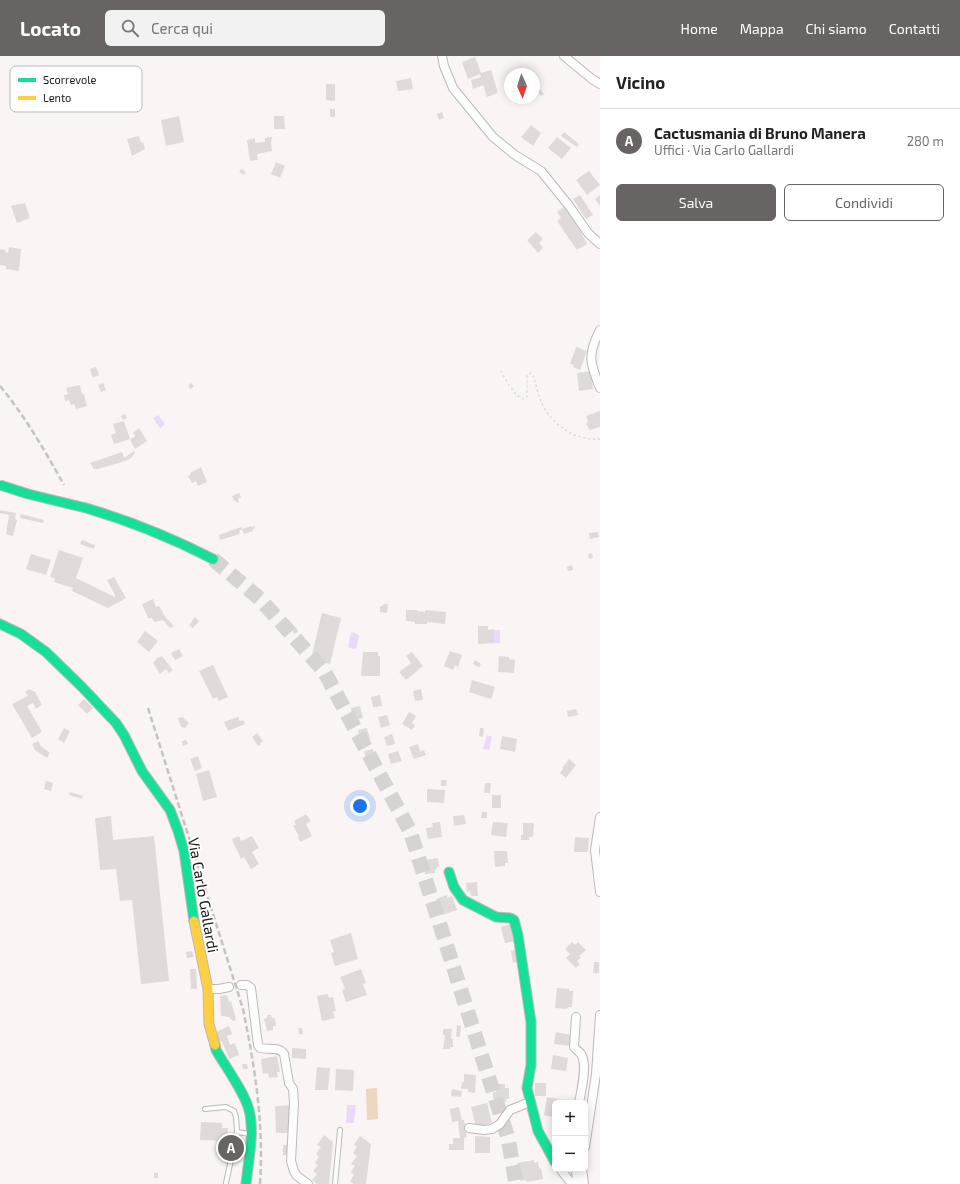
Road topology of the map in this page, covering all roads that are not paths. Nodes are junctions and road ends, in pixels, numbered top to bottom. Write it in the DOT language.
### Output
graph roads {
  1 [pos="442,56"];
  2 [pos="564,56"];
  3 [pos="600,84"];
  4 [pos="600,244"];
  5 [pos="600,330"];
  6 [pos="600,388"];
  7 [pos="0,485"];
  8 [pos="213,559"];
  9 [pos="0,624"];
  10 [pos="599,823"];
  11 [pos="449,872"];
  12 [pos="600,892"];
  13 [pos="241,984"];
  14 [pos="229,987"];
  15 [pos="208,989"];
  16 [pos="600,1015"];
  17 [pos="576,1017"];
  18 [pos="579,1100"];
  19 [pos="530,1102"];
  20 [pos="204,1109"];
  21 [pos="468,1128"];
  22 [pos="340,1130"];
  23 [pos="237,1132"];
  24 [pos="251,1134"];
  25 [pos="587,1136"];
  26 [pos="552,1157"];
  27 [pos="562,1172"];
  28 [pos="576,1172"];
  29 [pos="582,1172"];
  30 [pos="226,1183"];
  31 [pos="246,1184"];
  32 [pos="308,1184"];
  33 [pos="334,1184"];
  34 [pos="572,1184"];
  35 [pos="576,1184"];
  36 [pos="584,1184"];
  1 -- 4 [label="street"];
  2 -- 3 [label="street"];
  5 -- 6 [label="street"];
  7 -- 8 [label="main road, bridge"];
  9 -- 15 [label="main road, Via Carlo Gallardi"];
  10 -- 12 [label="street"];
  11 -- 19 [label="main road"];
  13 -- 32 [label="street"];
  14 -- 15 [label="street"];
  15 -- 24 [label="main road, Via Carlo Gallardi"];
  16 -- 25 [label="street"];
  17 -- 18 [label="street"];
  19 -- 21 [label="street"];
  19 -- 26 [label="main road"];
  20 -- 23 [label="lane"];
  22 -- 33 [label="lane"];
  23 -- 24 [label="lane"];
  23 -- 30 [label="lane"];
  24 -- 31 [label="main road, Via Carlo Gallardi"];
  27 -- 34 [label="street"];
  28 -- 35 [label="street"];
  29 -- 36 [label="street"];
}
